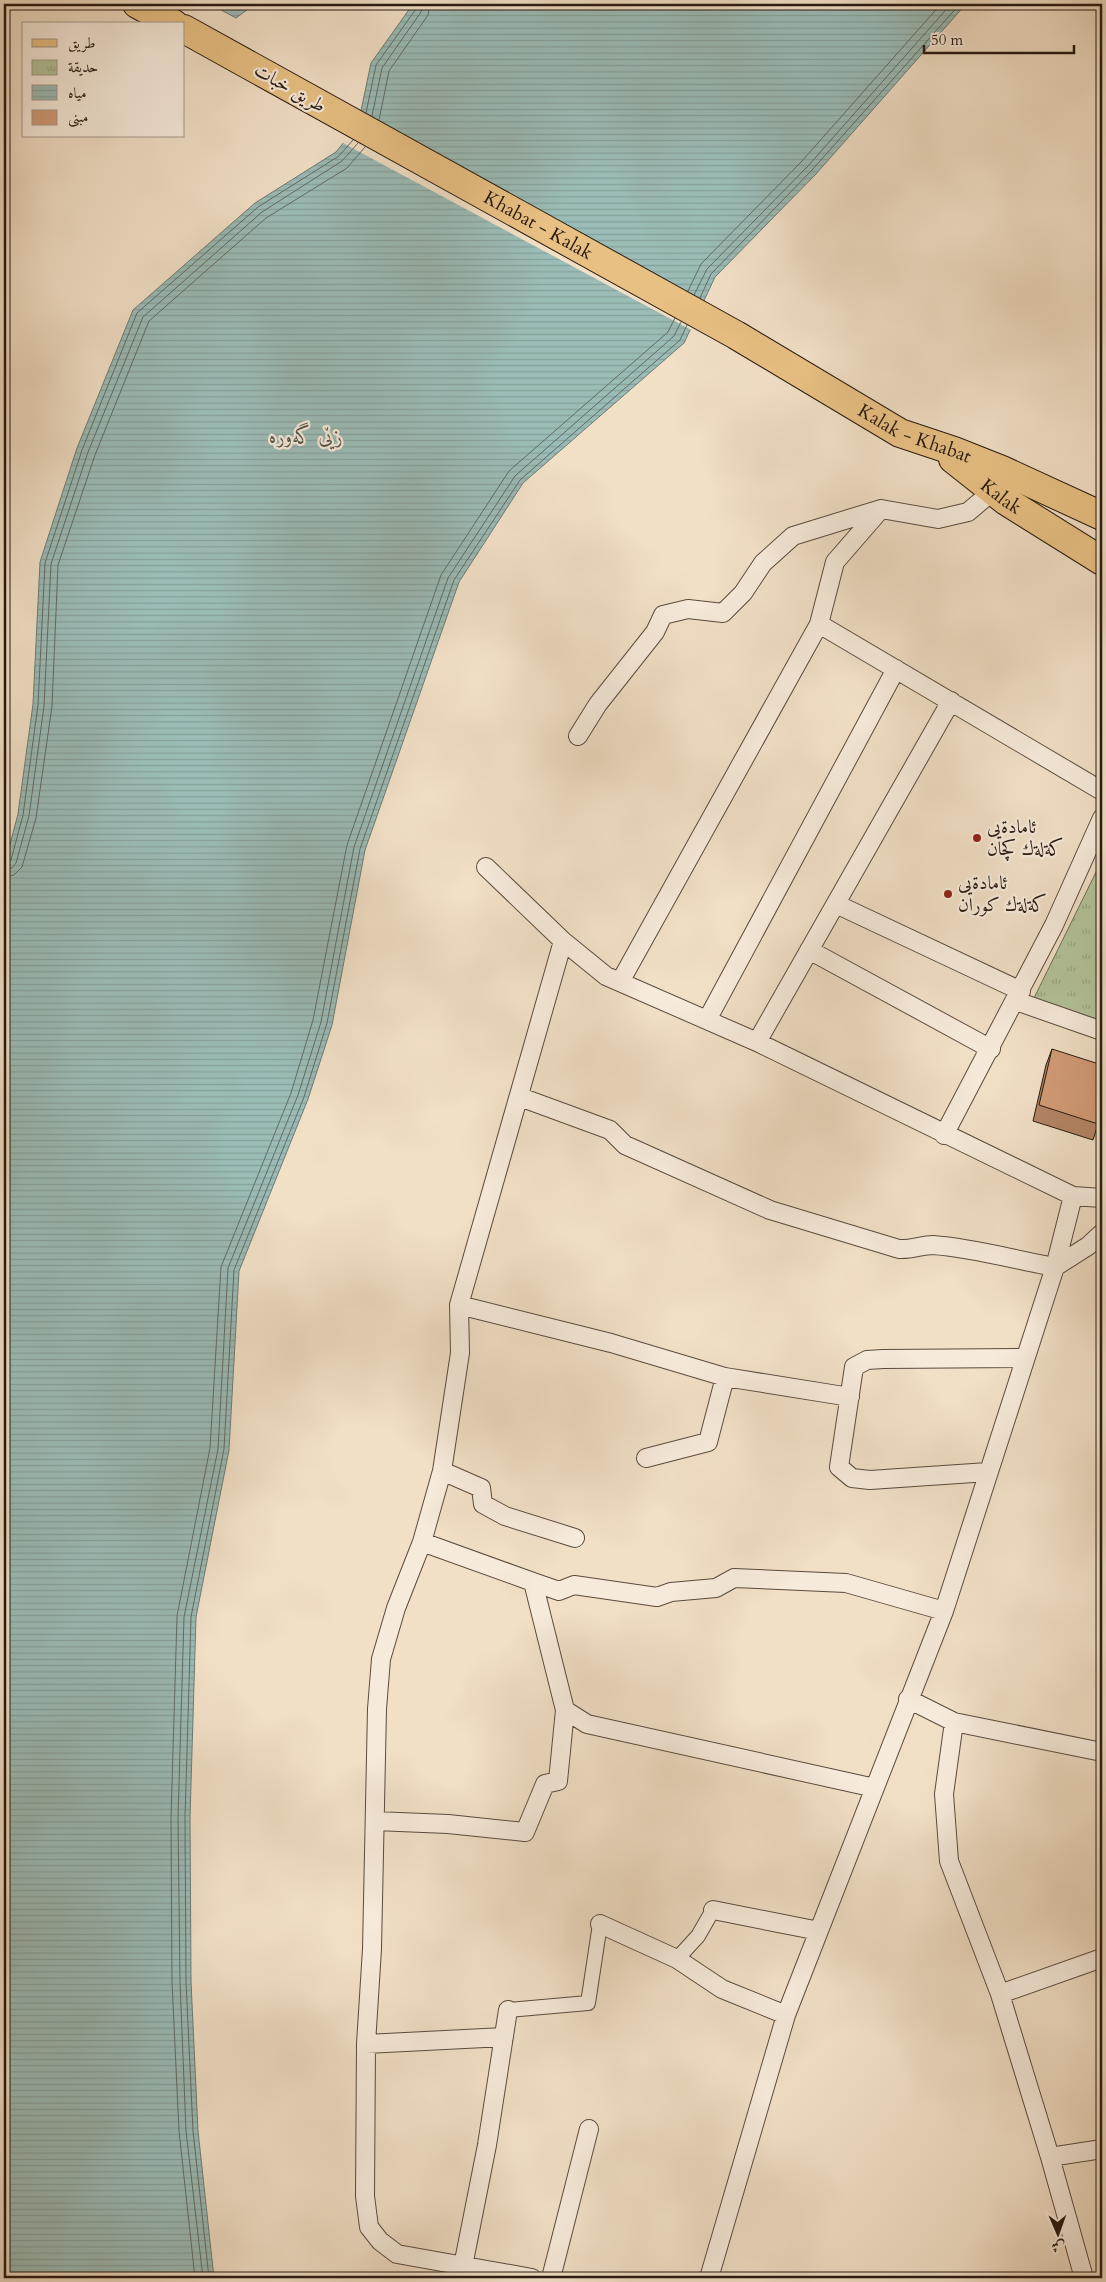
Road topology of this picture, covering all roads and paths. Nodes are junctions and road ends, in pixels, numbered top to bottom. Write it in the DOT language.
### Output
graph roads {
  1 [pos="137,4"];
  2 [pos="170,22"];
  3 [pos="185,30"];
  4 [pos="340,117"];
  5 [pos="736,335"];
  6 [pos="900,433"];
  7 [pos="993,491"];
  8 [pos="881,509"];
  9 [pos="1102,516"];
  10 [pos="1102,561"];
  11 [pos="819,624"];
  12 [pos="896,669"];
  13 [pos="951,702"];
  14 [pos="578,736"];
  15 [pos="1102,791"];
  16 [pos="1102,818"];
  17 [pos="486,867"];
  18 [pos="836,904"];
  19 [pos="563,941"];
  20 [pos="809,950"];
  21 [pos="620,982"];
  22 [pos="1018,996"];
  23 [pos="707,1020"];
  24 [pos="1102,1031"];
  25 [pos="757,1042"];
  26 [pos="992,1049"];
  27 [pos="520,1097"];
  28 [pos="944,1136"];
  29 [pos="1073,1196"];
  30 [pos="1102,1198"];
  31 [pos="1102,1233"];
  32 [pos="1055,1267"];
  33 [pos="459,1306"];
  34 [pos="1025,1358"];
  35 [pos="725,1377"];
  36 [pos="850,1397"];
  37 [pos="646,1458"];
  38 [pos="442,1471"];
  39 [pos="988,1472"];
  40 [pos="575,1538"];
  41 [pos="422,1542"];
  42 [pos="533,1582"];
  43 [pos="944,1611"];
  44 [pos="908,1699"];
  45 [pos="565,1710"];
  46 [pos="954,1722"];
  47 [pos="1102,1752"];
  48 [pos="875,1788"];
  49 [pos="376,1821"];
  50 [pos="713,1910"];
  51 [pos="600,1924"];
  52 [pos="819,1930"];
  53 [pos="677,1958"];
  54 [pos="1102,1958"];
  55 [pos="1000,1994"];
  56 [pos="508,2010"];
  57 [pos="786,2014"];
  58 [pos="504,2037"];
  59 [pos="366,2044"];
  60 [pos="589,2129"];
  61 [pos="1102,2149"];
  62 [pos="1050,2157"];
  63 [pos="463,2266"];
  64 [pos="532,2278"];
  65 [pos="551,2278"];
  66 [pos="709,2278"];
  67 [pos="1084,2278"];
  1 -- 2 [label="main road"];
  3 -- 4 [label="main road, طريق خبات"];
  4 -- 5 [label="main road, Khabat - Kalak"];
  5 -- 6 [label="main road, Kalak - Khabat"];
  6 -- 7 [label="main road, Kalak"];
  6 -- 9 [label="main road, Kalak - Khabat"];
  7 -- 8 [label="street"];
  7 -- 10 [label="main road, Kalak"];
  8 -- 11 [label="street"];
  8 -- 14 [label="street"];
  11 -- 12 [label="street"];
  11 -- 21 [label="street"];
  12 -- 13 [label="street"];
  12 -- 23 [label="street"];
  13 -- 15 [label="street"];
  13 -- 18 [label="street"];
  16 -- 22 [label="street"];
  17 -- 19 [label="street"];
  18 -- 20 [label="street"];
  18 -- 22 [label="street"];
  19 -- 21 [label="street"];
  19 -- 27 [label="street"];
  20 -- 25 [label="street"];
  20 -- 26 [label="street"];
  21 -- 23 [label="street"];
  22 -- 24 [label="street"];
  22 -- 26 [label="street"];
  23 -- 25 [label="street"];
  25 -- 28 [label="street"];
  26 -- 28 [label="street"];
  27 -- 32 [label="street"];
  27 -- 33 [label="street"];
  28 -- 29 [label="street"];
  29 -- 30 [label="street"];
  29 -- 32 [label="street"];
  31 -- 32 [label="street"];
  32 -- 34 [label="street"];
  33 -- 35 [label="street"];
  33 -- 38 [label="street"];
  34 -- 36 [label="street"];
  34 -- 39 [label="street"];
  35 -- 36 [label="street"];
  35 -- 37 [label="street"];
  36 -- 39 [label="street"];
  38 -- 40 [label="street"];
  38 -- 41 [label="street"];
  39 -- 43 [label="street"];
  41 -- 42 [label="street"];
  41 -- 49 [label="street"];
  42 -- 43 [label="street"];
  42 -- 45 [label="street"];
  43 -- 44 [label="street"];
  44 -- 46 [label="street"];
  44 -- 48 [label="street"];
  45 -- 48 [label="street"];
  45 -- 49 [label="street"];
  46 -- 47 [label="street"];
  46 -- 55 [label="street"];
  48 -- 52 [label="street"];
  49 -- 59 [label="street"];
  50 -- 52 [label="street"];
  50 -- 53 [label="street"];
  51 -- 53 [label="street"];
  51 -- 56 [label="street"];
  52 -- 57 [label="street"];
  53 -- 57 [label="street"];
  54 -- 55 [label="street"];
  55 -- 62 [label="street"];
  56 -- 58 [label="street"];
  57 -- 66 [label="street"];
  58 -- 59 [label="street"];
  58 -- 63 [label="street"];
  59 -- 63 [label="street"];
  60 -- 65 [label="street"];
  61 -- 62 [label="street"];
  62 -- 67 [label="street"];
  63 -- 64 [label="street"];
}
